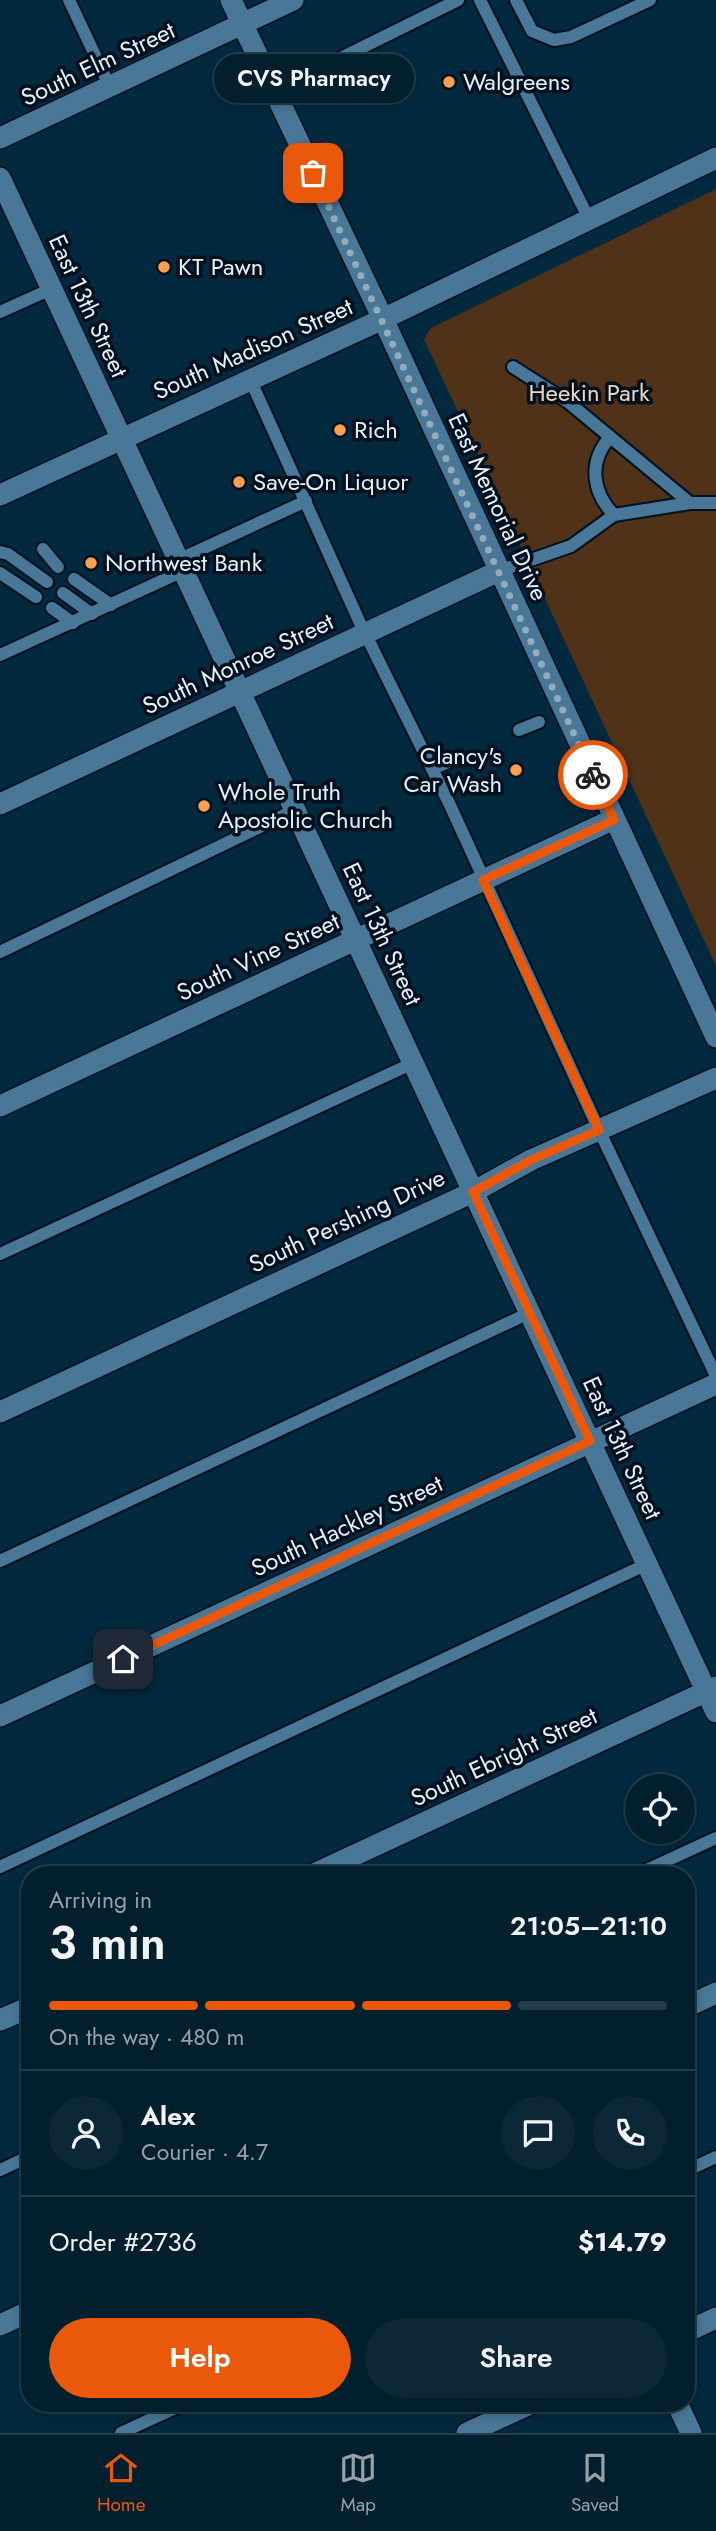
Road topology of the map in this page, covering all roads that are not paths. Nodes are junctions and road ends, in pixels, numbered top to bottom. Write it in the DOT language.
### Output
graph roads {
  1 [pos="69,0"];
  2 [pos="230,0"];
  3 [pos="293,0"];
  4 [pos="458,0"];
  5 [pos="480,0"];
  6 [pos="516,0"];
  7 [pos="650,0"];
  8 [pos="243,26"];
  9 [pos="110,87"];
  10 [pos="274,91"];
  11 [pos="0,138"];
  12 [pos="716,158"];
  13 [pos="0,178"];
  14 [pos="589,219"];
  15 [pos="51,289"];
  16 [pos="0,312"];
  17 [pos="383,319"];
  18 [pos="513,367"];
  19 [pos="250,379"];
  20 [pos="610,437"];
  21 [pos="120,438"];
  22 [pos="0,495"];
  23 [pos="306,501"];
  24 [pos="690,503"];
  25 [pos="716,503"];
  26 [pos="614,515"];
  27 [pos="43,549"];
  28 [pos="0,552"];
  29 [pos="180,566"];
  30 [pos="58,568"];
  31 [pos="499,571"];
  32 [pos="0,573"];
  33 [pos="74,579"];
  34 [pos="47,582"];
  35 [pos="63,593"];
  36 [pos="36,597"];
  37 [pos="111,605"];
  38 [pos="52,608"];
  39 [pos="92,614"];
  40 [pos="73,623"];
  41 [pos="366,633"];
  42 [pos="0,655"];
  43 [pos="239,692"];
  44 [pos="539,722"];
  45 [pos="519,730"];
  46 [pos="460,757"];
  47 [pos="432,769"];
  48 [pos="0,804"];
  49 [pos="295,810"];
  50 [pos="614,820"];
  51 [pos="483,880"];
  52 [pos="356,940"];
  53 [pos="0,952"];
  54 [pos="716,1037"];
  55 [pos="413,1063"];
  56 [pos="716,1078"];
  57 [pos="0,1107"];
  58 [pos="599,1130"];
  59 [pos="473,1192"];
  60 [pos="0,1254"];
  61 [pos="529,1313"];
  62 [pos="716,1376"];
  63 [pos="716,1384"];
  64 [pos="0,1412"];
  65 [pos="590,1441"];
  66 [pos="0,1561"];
  67 [pos="647,1564"];
  68 [pos="711,1689"];
  69 [pos="716,1712"];
  70 [pos="0,1716"];
  71 [pos="716,1838"];
  72 [pos="331,1866"];
  73 [pos="655,1866"];
  74 [pos="0,1867"];
  75 [pos="716,1993"];
  76 [pos="695,2003"];
  77 [pos="21,2011"];
  78 [pos="0,2020"];
  79 [pos="716,2157"];
  80 [pos="21,2160"];
  81 [pos="695,2167"];
  82 [pos="0,2170"];
  83 [pos="21,2315"];
  84 [pos="716,2318"];
  85 [pos="0,2325"];
  86 [pos="695,2328"];
  87 [pos="166,2412"];
  88 [pos="512,2412"];
  89 [pos="681,2412"];
  90 [pos="121,2433"];
  91 [pos="467,2433"];
  92 [pos="691,2433"];
  1 -- 9 [label="lane"];
  2 -- 8 [label="street, East Memorial Drive"];
  3 -- 8 [label="street, South Elm Street"];
  4 -- 10 [label="lane"];
  5 -- 14 [label="lane"];
  6 -- 7 [label="lane"];
  8 -- 9 [label="street, South Elm Street"];
  8 -- 10 [label="street, East Memorial Drive"];
  9 -- 11 [label="street, South Elm Street"];
  10 -- 17 [label="street, East Memorial Drive"];
  12 -- 14 [label="street, South Madison Street"];
  13 -- 15 [label="street, East 13th Street"];
  14 -- 17 [label="street, South Madison Street"];
  15 -- 16 [label="lane"];
  15 -- 21 [label="street, East 13th Street"];
  17 -- 19 [label="street, South Madison Street"];
  17 -- 31 [label="street, East Memorial Drive"];
  18 -- 20 [label="lane"];
  19 -- 21 [label="street, South Madison Street"];
  19 -- 23 [label="lane"];
  20 -- 24 [label="lane"];
  20 -- 26 [label="lane"];
  21 -- 22 [label="street, South Madison Street"];
  21 -- 29 [label="street, East 13th Street"];
  23 -- 29 [label="lane"];
  23 -- 41 [label="lane"];
  24 -- 25 [label="lane"];
  24 -- 26 [label="lane"];
  26 -- 31 [label="lane"];
  27 -- 30 [label="lane"];
  28 -- 34 [label="lane"];
  29 -- 37 [label="lane"];
  29 -- 43 [label="street, East 13th Street"];
  31 -- 41 [label="street, South Monroe Street"];
  31 -- 50 [label="street, East Memorial Drive"];
  32 -- 36 [label="lane"];
  33 -- 37 [label="lane"];
  35 -- 39 [label="lane"];
  37 -- 39 [label="lane"];
  38 -- 40 [label="lane"];
  39 -- 40 [label="lane"];
  40 -- 42 [label="lane"];
  41 -- 43 [label="street, South Monroe Street"];
  41 -- 47 [label="lane"];
  43 -- 48 [label="street, South Monroe Street"];
  43 -- 49 [label="street, East 13th Street"];
  44 -- 45 [label="lane"];
  46 -- 47 [label="lane"];
  47 -- 51 [label="lane"];
  49 -- 52 [label="street, East 13th Street"];
  49 -- 53 [label="lane"];
  50 -- 51 [label="street, South Vine Street"];
  50 -- 54 [label="street, East Memorial Drive"];
  51 -- 52 [label="street, South Vine Street"];
  51 -- 58 [label="lane"];
  52 -- 55 [label="street, East 13th Street"];
  52 -- 57 [label="street, South Vine Street"];
  55 -- 59 [label="street, East 13th Street"];
  55 -- 60 [label="lane"];
  56 -- 58 [label="street, South Pershing Drive"];
  58 -- 59 [label="street, South Pershing Drive"];
  58 -- 62 [label="lane"];
  59 -- 61 [label="street, East 13th Street"];
  59 -- 64 [label="street, South Pershing Drive"];
  61 -- 65 [label="street, East 13th Street"];
  61 -- 66 [label="lane"];
  63 -- 65 [label="street, South Hackley Street"];
  65 -- 67 [label="street, East 13th Street"];
  65 -- 70 [label="street, South Hackley Street"];
  67 -- 68 [label="street, East 13th Street"];
  67 -- 74 [label="lane"];
  68 -- 69 [label="street, East 13th Street"];
  68 -- 72 [label="street, South Ebright Street"];
  71 -- 73 [label="lane"];
  75 -- 76 [label="street"];
  77 -- 78 [label="street"];
  79 -- 81 [label="lane"];
  80 -- 82 [label="lane"];
  83 -- 85 [label="street"];
  84 -- 86 [label="street"];
  87 -- 90 [label="lane"];
  88 -- 91 [label="street"];
  89 -- 92 [label="street"];
}
